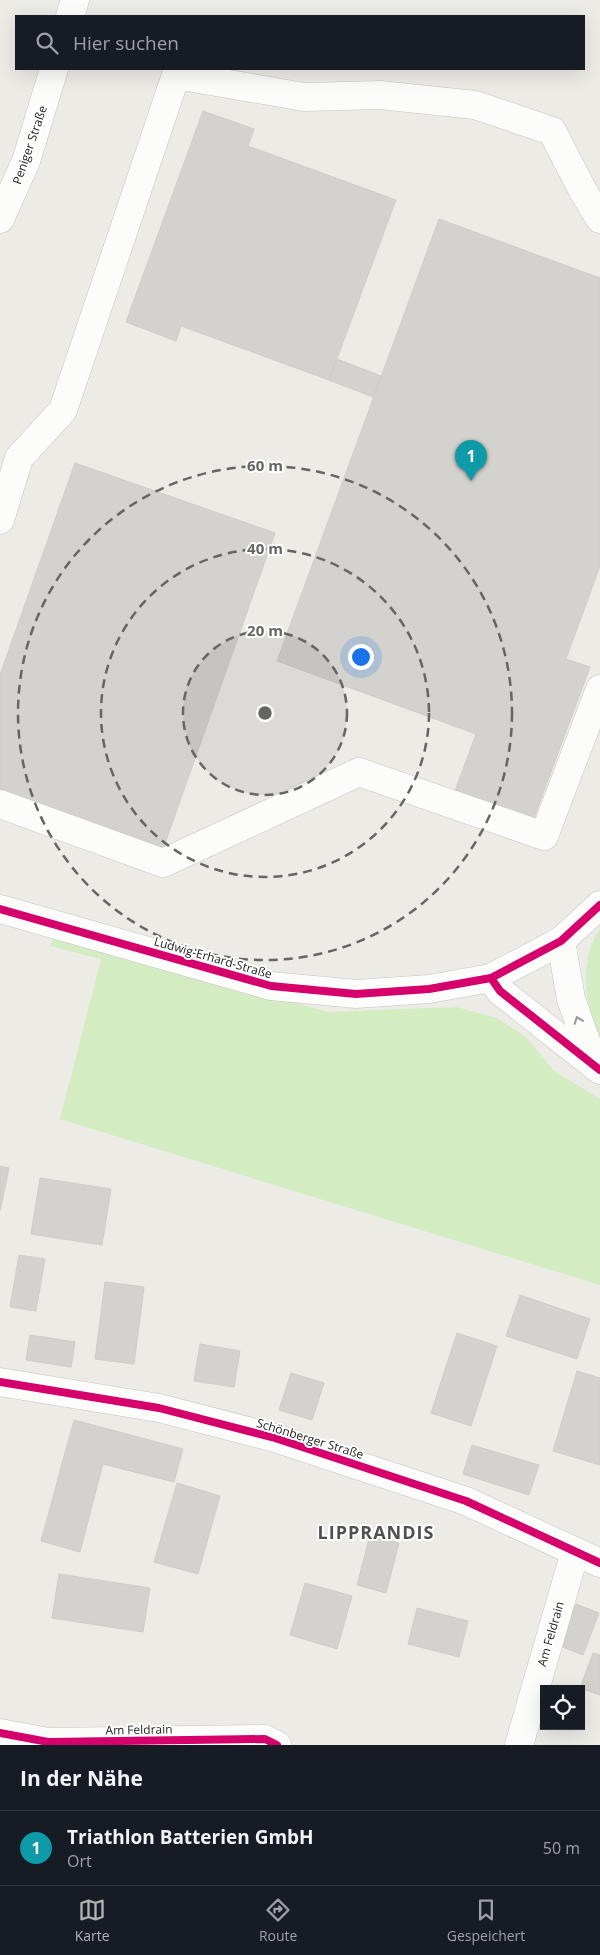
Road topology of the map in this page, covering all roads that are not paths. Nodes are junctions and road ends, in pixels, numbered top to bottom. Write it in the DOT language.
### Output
graph roads {
  1 [pos="75,0"];
  2 [pos="70,15"];
  3 [pos="54,70"];
  4 [pos="0,219"];
  5 [pos="600,219"];
  6 [pos="0,520"];
  7 [pos="600,689"];
  8 [pos="0,804"];
  9 [pos="600,905"];
  10 [pos="0,909"];
  11 [pos="561,941"];
  12 [pos="491,978"];
  13 [pos="598,1068"];
  14 [pos="0,1382"];
  15 [pos="575,1552"];
  16 [pos="600,1562"];
  17 [pos="0,1733"];
  18 [pos="277,1745"];
  19 [pos="519,1745"];
  1 -- 2 [label="street"];
  3 -- 4 [label="street, Peniger Straße"];
  5 -- 6 [label="street"];
  7 -- 8 [label="street"];
  9 -- 11 [label="street, Ludwig-Erhard-Straße"];
  10 -- 12 [label="street, Ludwig-Erhard-Straße"];
  11 -- 12 [label="street, Ludwig-Erhard-Straße"];
  13 -- 11 [label="street, one-way"];
  12 -- 13 [label="street"];
  14 -- 15 [label="street, Schönberger Straße"];
  15 -- 16 [label="street, Schönberger Straße"];
  15 -- 19 [label="street, Am Feldrain"];
  17 -- 18 [label="street, Am Feldrain"];
}
